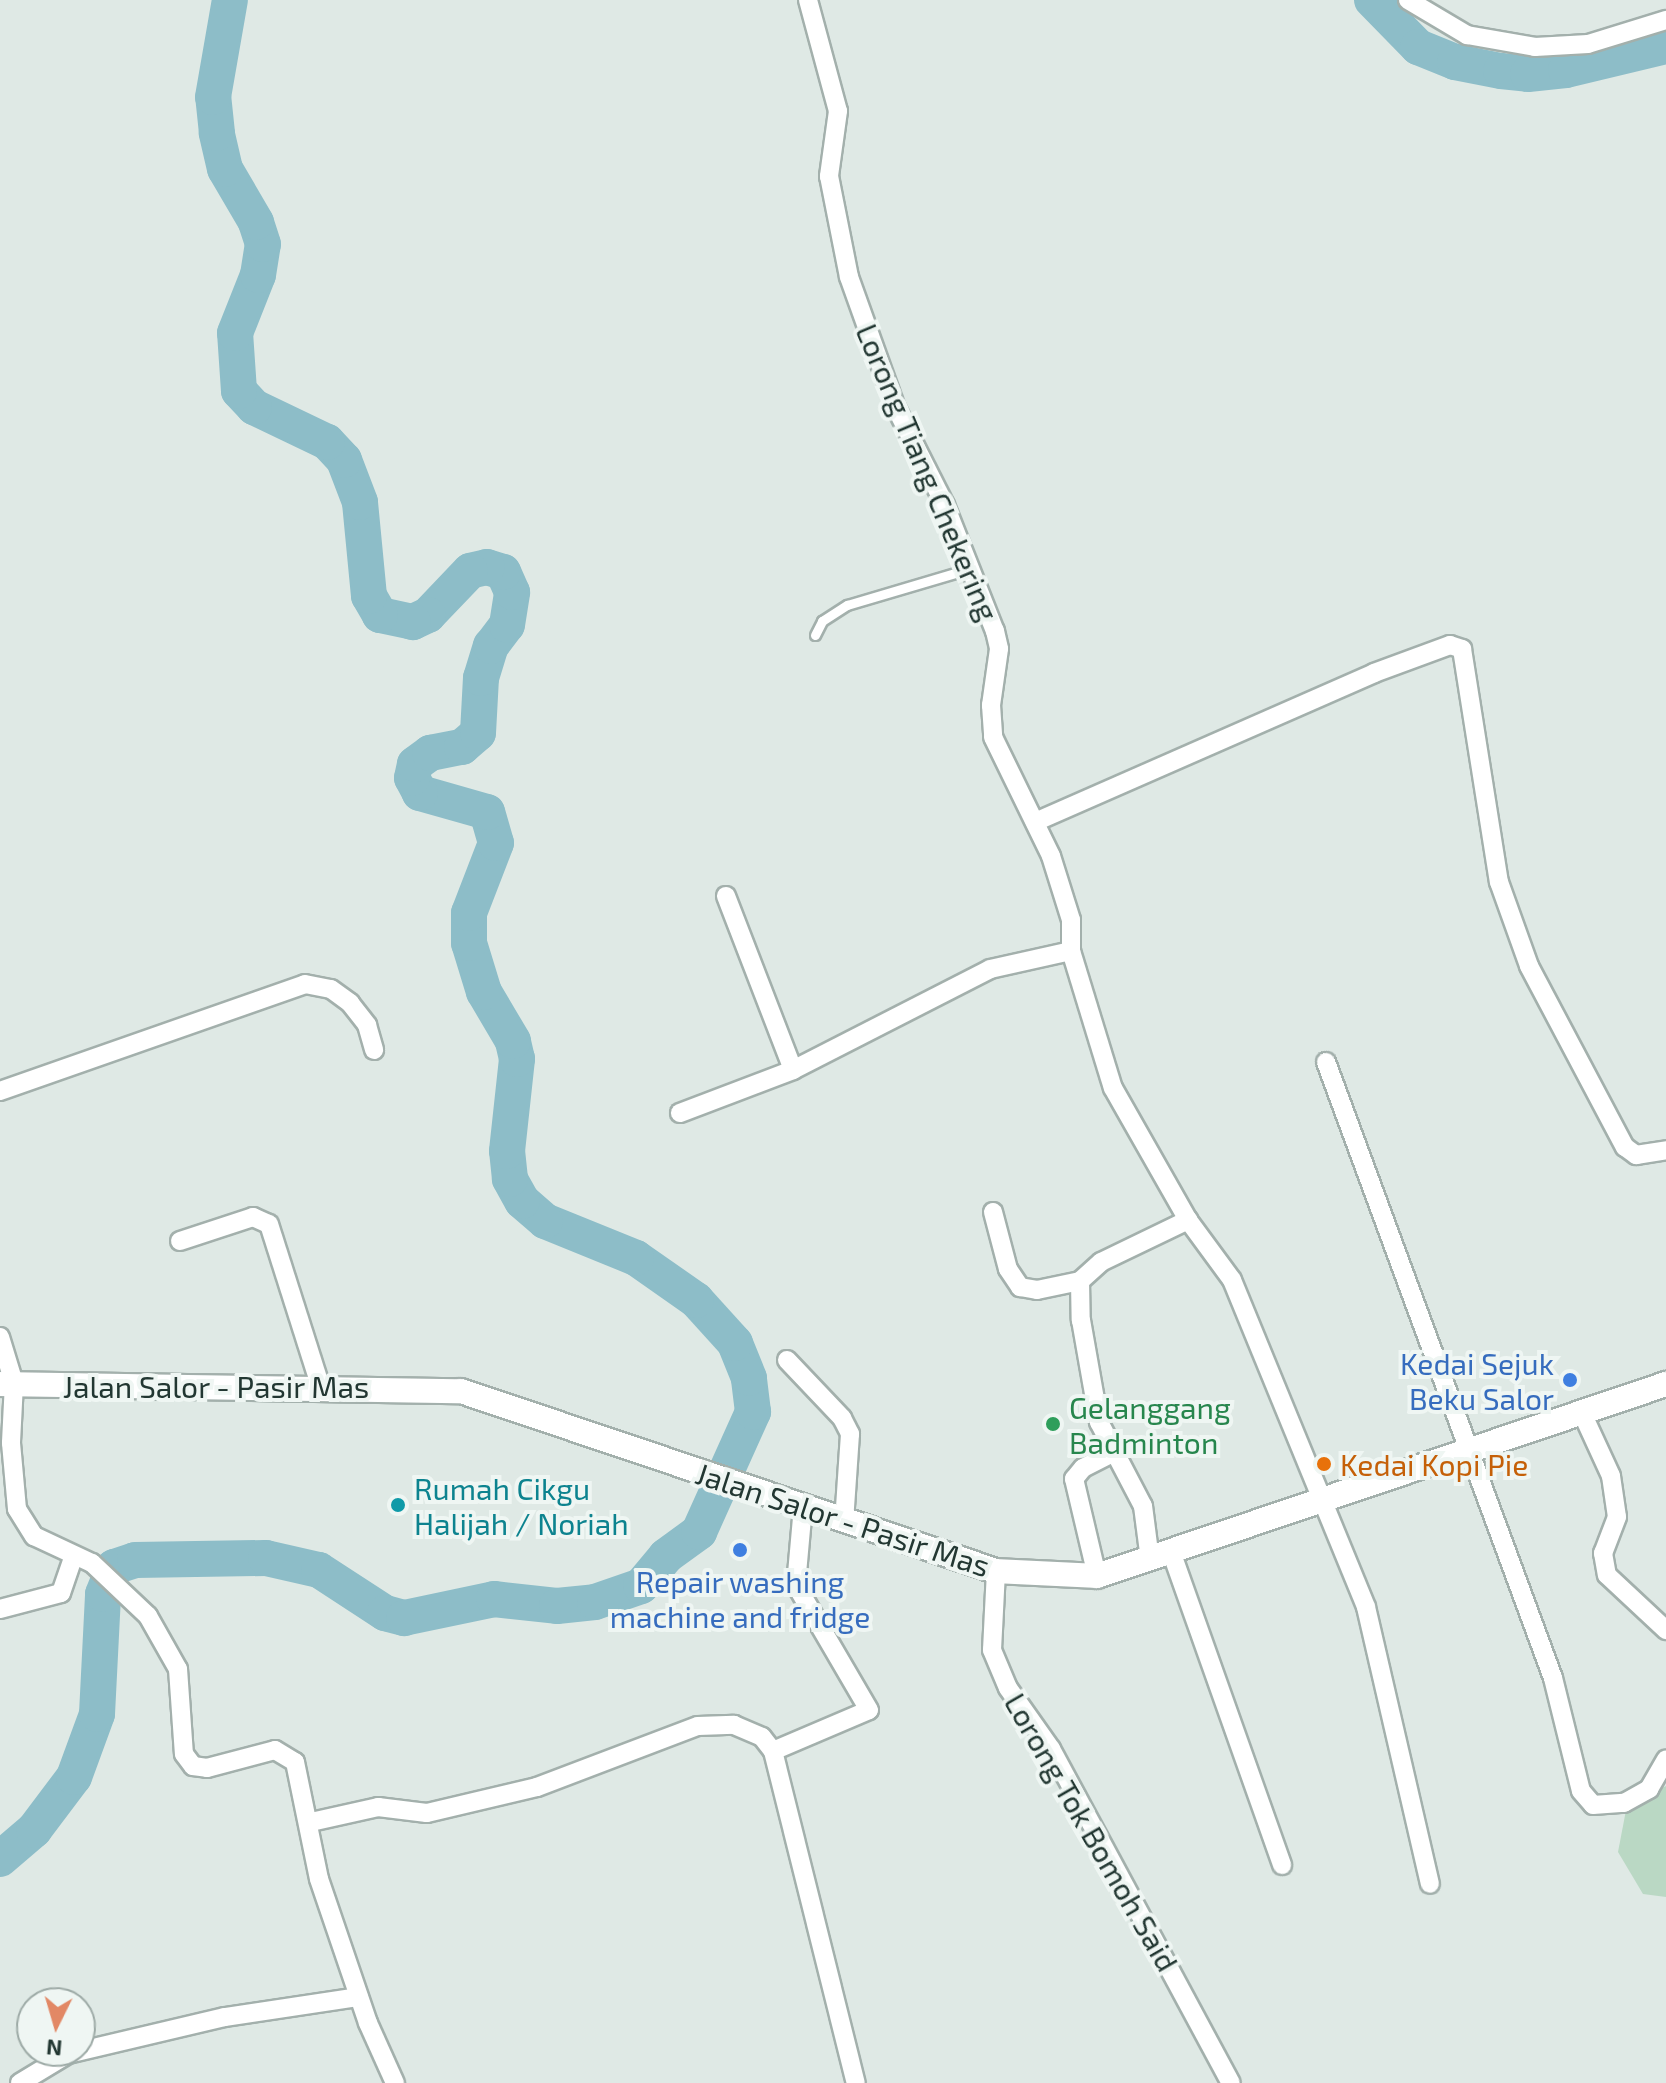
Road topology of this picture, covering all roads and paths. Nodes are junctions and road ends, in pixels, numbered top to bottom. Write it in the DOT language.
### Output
graph roads {
  1 [pos="808,0"];
  2 [pos="1408,0"];
  3 [pos="1666,20"];
  4 [pos="972,568"];
  5 [pos="815,635"];
  6 [pos="1035,822"];
  7 [pos="726,896"];
  8 [pos="1071,951"];
  9 [pos="374,1050"];
  10 [pos="1326,1062"];
  11 [pos="793,1070"];
  12 [pos="0,1091"];
  13 [pos="680,1113"];
  14 [pos="1666,1150"];
  15 [pos="993,1212"];
  16 [pos="1188,1220"];
  17 [pos="180,1241"];
  18 [pos="1080,1281"];
  19 [pos="0,1337"];
  20 [pos="787,1360"];
  21 [pos="7,1384"];
  22 [pos="1666,1384"];
  23 [pos="320,1385"];
  24 [pos="1583,1415"];
  25 [pos="1472,1449"];
  26 [pos="1117,1451"];
  27 [pos="1323,1501"];
  28 [pos="803,1507"];
  29 [pos="844,1521"];
  30 [pos="74,1555"];
  31 [pos="1161,1557"];
  32 [pos="996,1571"];
  33 [pos="1097,1576"];
  34 [pos="0,1609"];
  35 [pos="1666,1630"];
  36 [pos="773,1751"];
  37 [pos="1666,1760"];
  38 [pos="311,1822"];
  39 [pos="1282,1865"];
  40 [pos="1430,1884"];
  41 [pos="359,1997"];
  42 [pos="20,2083"];
  43 [pos="395,2083"];
  44 [pos="856,2083"];
  45 [pos="1231,2083"];
  1 -- 4 [label="street, Lorong Tiang Chekering"];
  2 -- 3 [label="street"];
  4 -- 5 [label="lane"];
  4 -- 6 [label="street, Lorong Tiang Chekering"];
  6 -- 8 [label="street, Lorong Tiang Chekering"];
  6 -- 14 [label="street"];
  7 -- 11 [label="street"];
  8 -- 11 [label="street"];
  8 -- 16 [label="street, Lorong Tiang Chekering"];
  9 -- 12 [label="street"];
  10 -- 25 [label="street"];
  11 -- 13 [label="street"];
  15 -- 18 [label="street"];
  16 -- 18 [label="street"];
  16 -- 27 [label="street, Lorong Tiang Chekering"];
  17 -- 23 [label="street"];
  18 -- 26 [label="street"];
  19 -- 21 [label="street"];
  20 -- 29 [label="street"];
  21 -- 23 [label="main road, Jalan Salor - Pasir Mas"];
  21 -- 30 [label="street"];
  22 -- 24 [label="main road, Jalan Salor - Pasir Mas"];
  23 -- 28 [label="main road, Jalan Salor - Pasir Mas"];
  24 -- 25 [label="main road, Jalan Salor - Pasir Mas"];
  24 -- 35 [label="street"];
  25 -- 27 [label="main road, Jalan Salor - Pasir Mas"];
  25 -- 37 [label="street"];
  26 -- 31 [label="street"];
  26 -- 33 [label="street"];
  27 -- 31 [label="main road, Jalan Salor - Pasir Mas"];
  27 -- 40 [label="street, Lorong Tiang Chekering"];
  28 -- 29 [label="main road, Jalan Salor - Pasir Mas"];
  28 -- 36 [label="street"];
  29 -- 32 [label="main road, Jalan Salor - Pasir Mas"];
  30 -- 34 [label="street"];
  30 -- 38 [label="street"];
  31 -- 33 [label="main road, Jalan Salor - Pasir Mas"];
  31 -- 39 [label="street"];
  32 -- 33 [label="main road, Jalan Salor - Pasir Mas"];
  32 -- 45 [label="street, Lorong Tok Bomoh Said"];
  36 -- 38 [label="street"];
  36 -- 44 [label="street"];
  38 -- 41 [label="street"];
  41 -- 42 [label="street"];
  41 -- 43 [label="street"];
}
